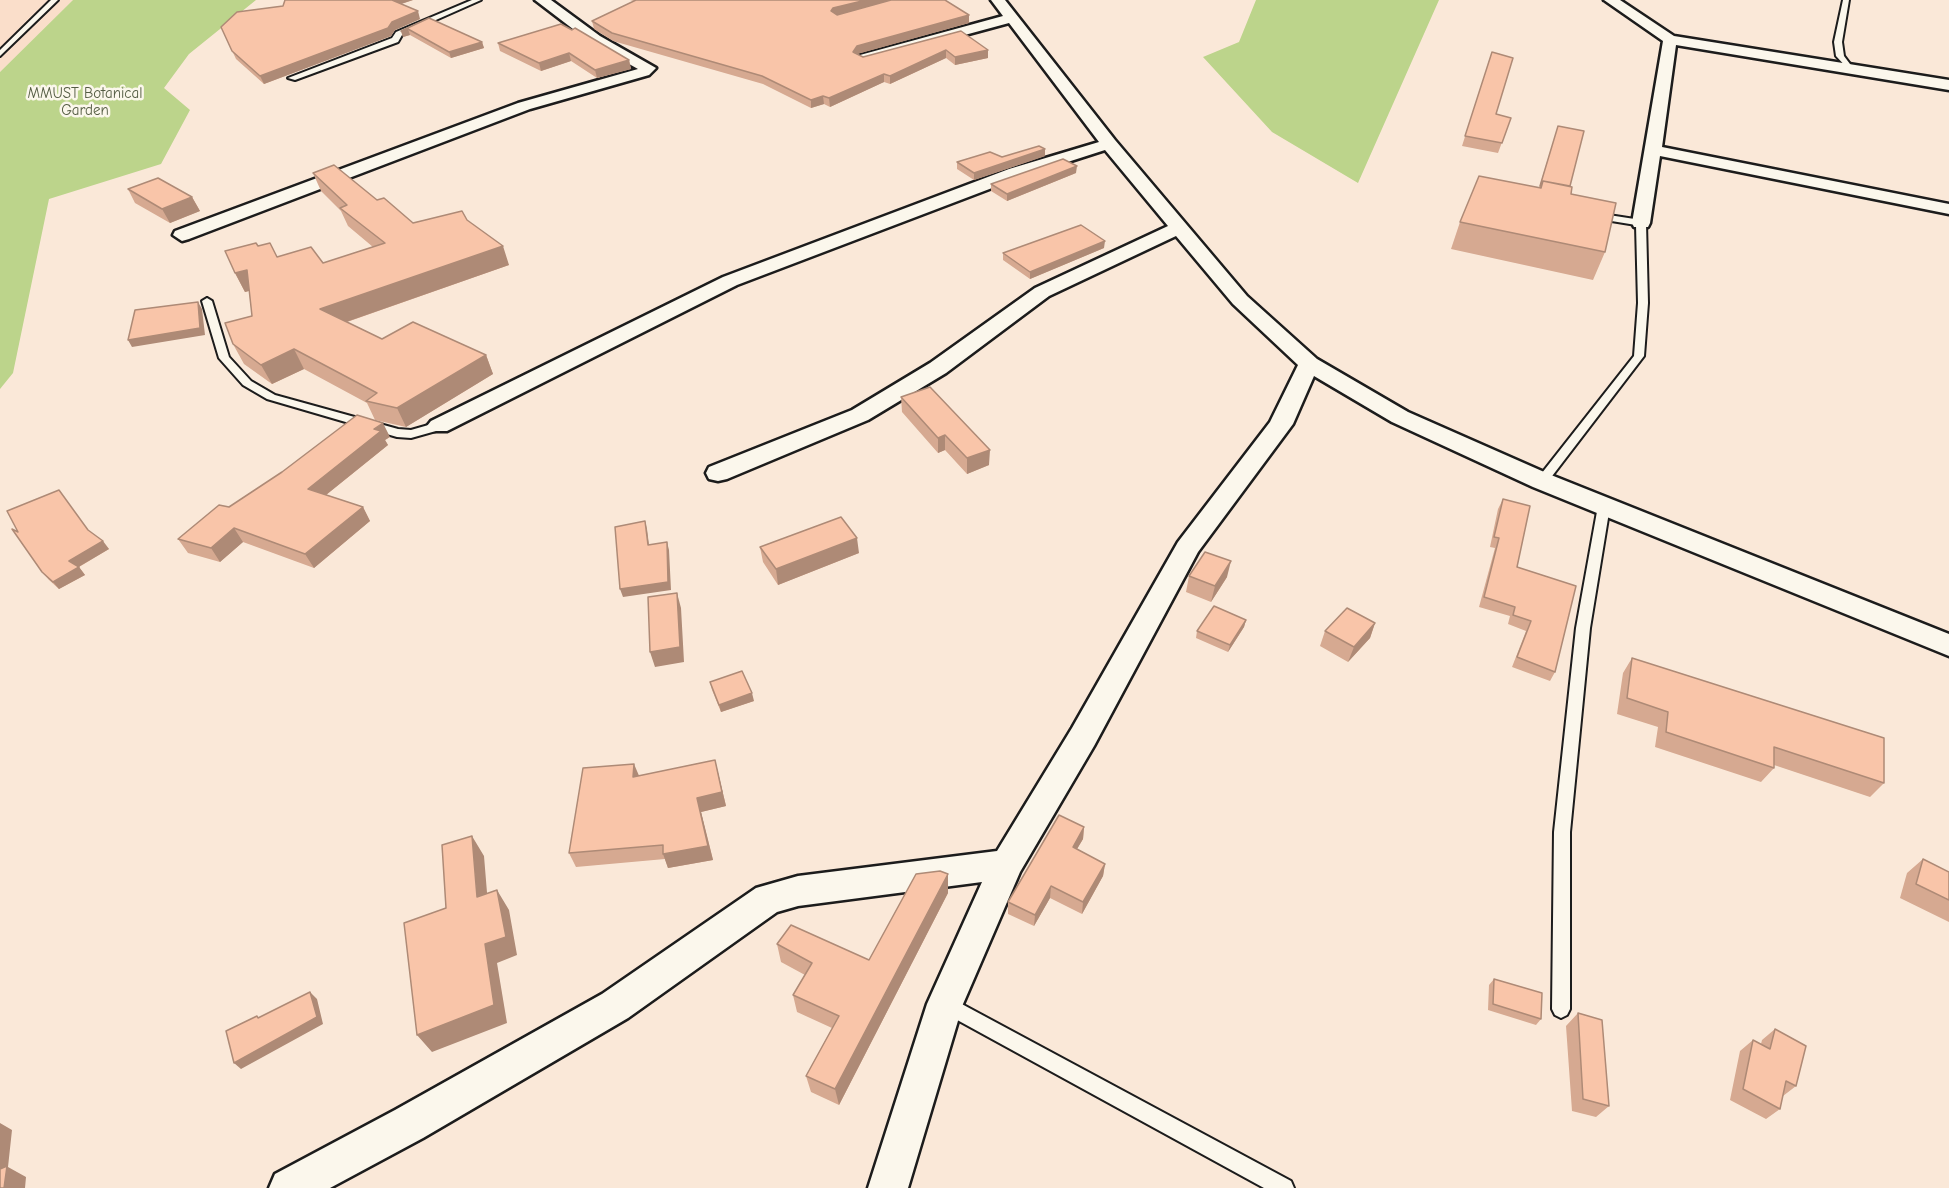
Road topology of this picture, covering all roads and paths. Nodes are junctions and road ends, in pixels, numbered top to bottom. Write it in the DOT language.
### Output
graph roads {
  1 [pos="55,0"];
  2 [pos="478,0"];
  3 [pos="542,0"];
  4 [pos="998,0"];
  5 [pos="1611,0"];
  6 [pos="1846,0"];
  7 [pos="1011,18"];
  8 [pos="1670,40"];
  9 [pos="0,54"];
  10 [pos="863,59"];
  11 [pos="1849,68"];
  12 [pos="292,78"];
  13 [pos="1949,85"];
  14 [pos="1109,144"];
  15 [pos="1653,150"];
  16 [pos="1949,209"];
  17 [pos="1586,214"];
  18 [pos="1641,223"];
  19 [pos="1181,227"];
  20 [pos="182,235"];
  21 [pos="207,301"];
  22 [pos="1308,364"];
  23 [pos="439,426"];
  24 [pos="718,473"];
  25 [pos="1542,481"];
  26 [pos="1604,506"];
  27 [pos="1949,645"];
  28 [pos="1007,864"];
  29 [pos="945,1004"];
  30 [pos="1561,1009"];
  31 [pos="289,1188"];
  32 [pos="888,1188"];
  33 [pos="1284,1188"];
  1 -- 9 [label="lane"];
  2 -- 12 [label="lane"];
  3 -- 20 [label="street"];
  4 -- 7 [label="street"];
  5 -- 8 [label="street"];
  6 -- 11 [label="lane"];
  7 -- 10 [label="street"];
  7 -- 14 [label="street"];
  8 -- 11 [label="street"];
  8 -- 15 [label="street"];
  11 -- 13 [label="street"];
  14 -- 19 [label="street"];
  14 -- 23 [label="street"];
  15 -- 16 [label="street"];
  15 -- 18 [label="street"];
  17 -- 18 [label="lane"];
  18 -- 25 [label="lane"];
  19 -- 22 [label="street"];
  19 -- 24 [label="street"];
  21 -- 23 [label="lane"];
  22 -- 25 [label="street"];
  22 -- 28 [label="street"];
  25 -- 26 [label="street"];
  26 -- 27 [label="street"];
  26 -- 30 [label="lane"];
  28 -- 29 [label="street"];
  28 -- 31 [label="street"];
  29 -- 32 [label="street"];
  29 -- 33 [label="lane"];
}
